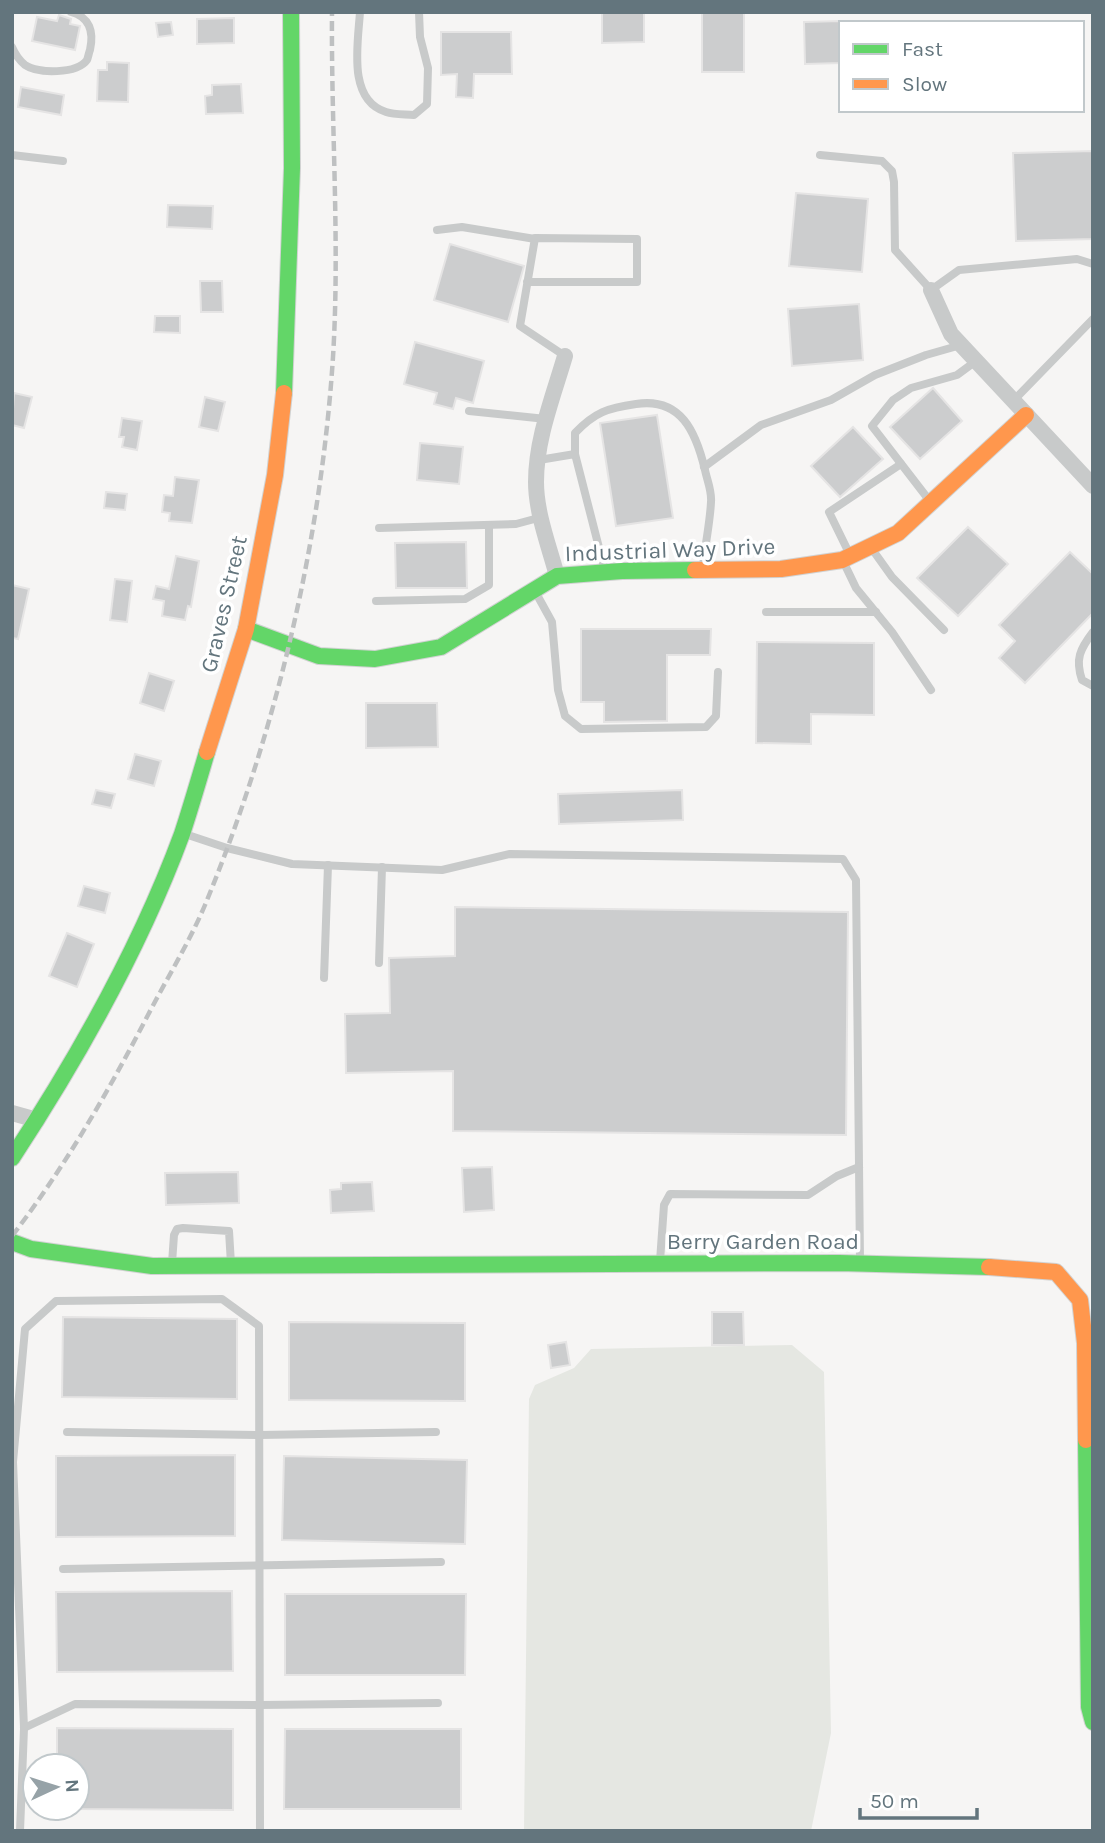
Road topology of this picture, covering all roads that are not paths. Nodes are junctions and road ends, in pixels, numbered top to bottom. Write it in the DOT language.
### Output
graph roads {
  1 [pos="71,12"];
  2 [pos="291,12"];
  3 [pos="360,12"];
  4 [pos="419,12"];
  5 [pos="12,47"];
  6 [pos="12,155"];
  7 [pos="820,155"];
  8 [pos="63,161"];
  9 [pos="437,230"];
  10 [pos="535,239"];
  11 [pos="1093,264"];
  12 [pos="527,282"];
  13 [pos="931,290"];
  14 [pos="1093,319"];
  15 [pos="961,345"];
  16 [pos="565,356"];
  17 [pos="976,361"];
  18 [pos="1013,401"];
  19 [pos="469,411"];
  20 [pos="1026,415"];
  21 [pos="546,419"];
  22 [pos="575,454"];
  23 [pos="538,460"];
  24 [pos="901,464"];
  25 [pos="704,467"];
  26 [pos="1093,486"];
  27 [pos="931,502"];
  28 [pos="542,517"];
  29 [pos="489,525"];
  30 [pos="379,528"];
  31 [pos="870,547"];
  32 [pos="847,558"];
  33 [pos="702,570"];
  34 [pos="605,573"];
  35 [pos="557,576"];
  36 [pos="534,590"];
  37 [pos="376,601"];
  38 [pos="766,612"];
  39 [pos="876,612"];
  40 [pos="246,629"];
  41 [pos="944,630"];
  42 [pos="1093,632"];
  43 [pos="719,672"];
  44 [pos="1093,686"];
  45 [pos="931,690"];
  46 [pos="182,833"];
  47 [pos="328,865"];
  48 [pos="382,867"];
  49 [pos="379,963"];
  50 [pos="324,978"];
  51 [pos="12,1113"];
  52 [pos="37,1120"];
  53 [pos="12,1158"];
  54 [pos="859,1167"];
  55 [pos="12,1242"];
  56 [pos="660,1264"];
  57 [pos="860,1264"];
  58 [pos="172,1266"];
  59 [pos="231,1266"];
  60 [pos="67,1432"];
  61 [pos="436,1432"];
  62 [pos="260,1435"];
  63 [pos="13,1462"];
  64 [pos="441,1562"];
  65 [pos="260,1566"];
  66 [pos="63,1569"];
  67 [pos="1091,1628"];
  68 [pos="438,1703"];
  69 [pos="260,1705"];
  70 [pos="1093,1722"];
  71 [pos="24,1728"];
  72 [pos="16,1803"];
  73 [pos="20,1831"];
  74 [pos="260,1831"];
  1 -- 5 [label="lane"];
  2 -- 40 [label="street, Graves Street"];
  3 -- 4 [label="lane"];
  6 -- 8 [label="lane"];
  7 -- 13 [label="lane"];
  9 -- 10 [label="lane"];
  10 -- 12 [label="lane"];
  10 -- 12 [label="lane"];
  11 -- 13 [label="lane"];
  12 -- 16 [label="lane"];
  13 -- 15 [label="street"];
  14 -- 18 [label="lane"];
  15 -- 17 [label="street"];
  15 -- 25 [label="lane"];
  16 -- 21 [label="street"];
  17 -- 18 [label="street"];
  17 -- 24 [label="lane"];
  18 -- 20 [label="street"];
  19 -- 21 [label="lane"];
  20 -- 26 [label="street"];
  20 -- 27 [label="street, Industrial Way Drive"];
  21 -- 23 [label="street"];
  22 -- 23 [label="lane"];
  22 -- 25 [label="lane"];
  22 -- 34 [label="lane"];
  23 -- 28 [label="street"];
  24 -- 27 [label="lane"];
  24 -- 32 [label="lane"];
  25 -- 33 [label="lane"];
  27 -- 31 [label="street, Industrial Way Drive"];
  28 -- 29 [label="lane"];
  28 -- 35 [label="street"];
  29 -- 30 [label="lane"];
  29 -- 37 [label="lane"];
  31 -- 32 [label="street, Industrial Way Drive"];
  31 -- 41 [label="lane"];
  32 -- 33 [label="street, Industrial Way Drive"];
  32 -- 39 [label="lane"];
  33 -- 34 [label="street, Industrial Way Drive"];
  34 -- 35 [label="street, Industrial Way Drive"];
  35 -- 36 [label="street, Industrial Way Drive"];
  36 -- 40 [label="street, Industrial Way Drive"];
  36 -- 43 [label="lane"];
  38 -- 39 [label="lane"];
  39 -- 45 [label="lane"];
  40 -- 46 [label="street, Graves Street"];
  42 -- 44 [label="lane"];
  46 -- 47 [label="lane"];
  46 -- 52 [label="street, Graves Street"];
  47 -- 48 [label="lane"];
  47 -- 50 [label="lane"];
  48 -- 49 [label="lane"];
  48 -- 54 [label="lane"];
  51 -- 52 [label="street"];
  52 -- 53 [label="street, Graves Street"];
  54 -- 56 [label="lane"];
  54 -- 57 [label="lane"];
  55 -- 58 [label="street, Berry Garden Road"];
  56 -- 57 [label="street, Berry Garden Road"];
  56 -- 59 [label="street, Berry Garden Road"];
  57 -- 67 [label="street, Berry Garden Road"];
  58 -- 59 [label="street, Berry Garden Road"];
  58 -- 59 [label="lane"];
  60 -- 62 [label="lane"];
  61 -- 62 [label="lane"];
  62 -- 63 [label="lane"];
  62 -- 65 [label="lane"];
  63 -- 71 [label="lane"];
  64 -- 65 [label="lane"];
  65 -- 66 [label="lane"];
  65 -- 69 [label="lane"];
  67 -- 70 [label="street, Berry Garden Road"];
  68 -- 69 [label="lane"];
  69 -- 71 [label="lane"];
  69 -- 74 [label="lane"];
  71 -- 72 [label="lane"];
  72 -- 73 [label="lane"];
}
